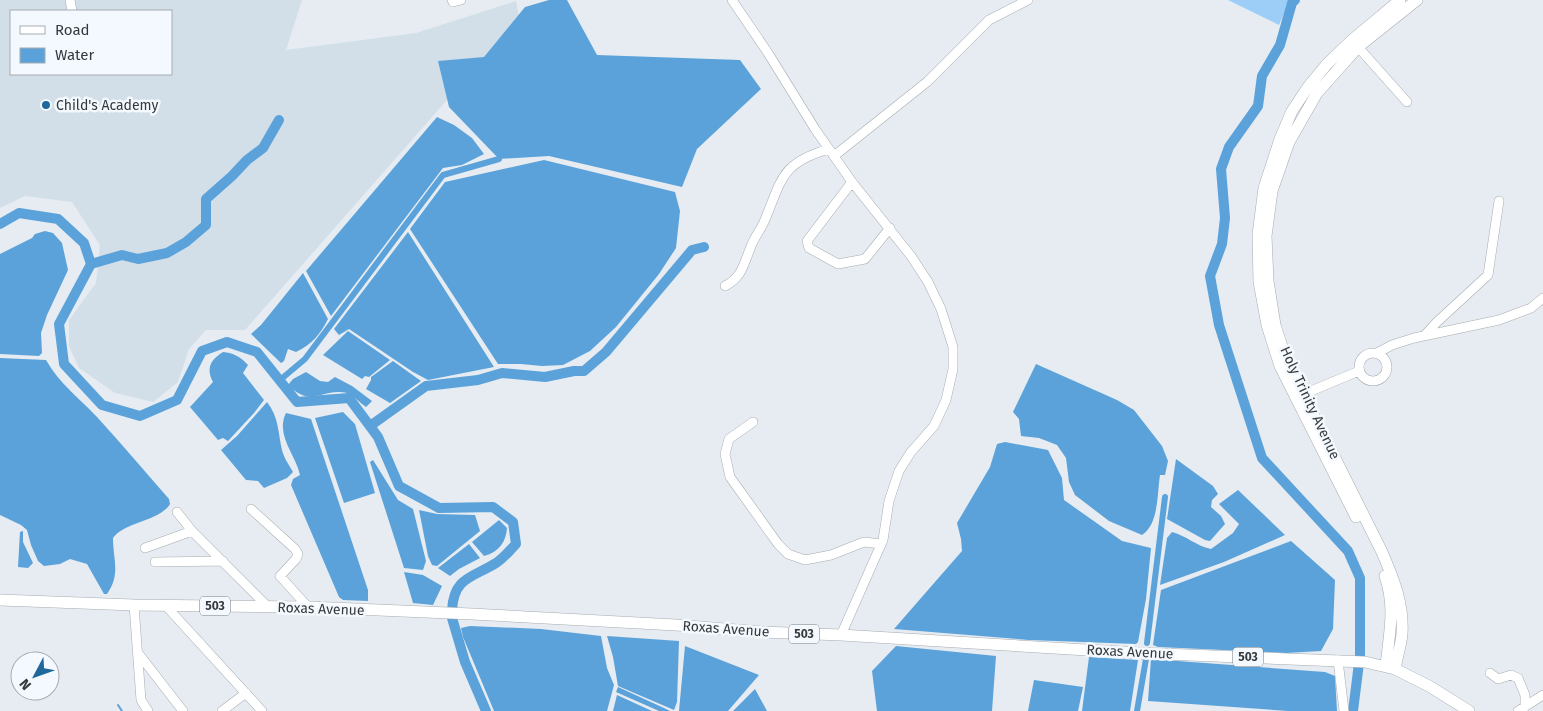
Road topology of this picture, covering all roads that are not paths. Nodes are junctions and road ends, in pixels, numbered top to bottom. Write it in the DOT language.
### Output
graph roads {
  1 [pos="452,0"];
  2 [pos="461,0"];
  3 [pos="732,0"];
  4 [pos="1028,0"];
  5 [pos="1400,0"];
  6 [pos="1417,0"];
  7 [pos="1358,47"];
  8 [pos="1407,102"];
  9 [pos="832,153"];
  10 [pos="852,182"];
  11 [pos="1499,201"];
  12 [pos="890,228"];
  13 [pos="725,286"];
  14 [pos="1543,298"];
  15 [pos="1425,336"];
  16 [pos="1377,353"];
  17 [pos="1358,372"];
  18 [pos="1300,396"];
  19 [pos="753,422"];
  20 [pos="251,509"];
  21 [pos="177,512"];
  22 [pos="192,531"];
  23 [pos="881,544"];
  24 [pos="145,548"];
  25 [pos="223,561"];
  26 [pos="155,562"];
  27 [pos="0,600"];
  28 [pos="134,605"];
  29 [pos="166,606"];
  30 [pos="268,607"];
  31 [pos="308,607"];
  32 [pos="841,635"];
  33 [pos="138,653"];
  34 [pos="1341,660"];
  35 [pos="1391,667"];
  36 [pos="1490,673"];
  37 [pos="246,693"];
  38 [pos="1543,695"];
  39 [pos="1522,709"];
  40 [pos="148,711"];
  41 [pos="183,711"];
  42 [pos="222,711"];
  43 [pos="262,711"];
  44 [pos="1344,711"];
  45 [pos="1469,711"];
  1 -- 2 [label="street"];
  3 -- 9 [label="street"];
  4 -- 9 [label="street"];
  5 -- 18 [label="main road, Holy Trinity Avenue"];
  6 -- 7 [label="main road, Holy Trinity Avenue"];
  7 -- 8 [label="street"];
  7 -- 18 [label="main road, Holy Trinity Avenue"];
  9 -- 10 [label="street"];
  9 -- 13 [label="street"];
  10 -- 12 [label="street"];
  10 -- 12 [label="street"];
  11 -- 15 [label="street"];
  12 -- 23 [label="street"];
  14 -- 15 [label="street"];
  15 -- 16 [label="street"];
  16 -- 17 [label="street"];
  16 -- 17 [label="street"];
  17 -- 18 [label="street"];
  18 -- 35 [label="main road, Holy Trinity Avenue"];
  19 -- 23 [label="street"];
  20 -- 31 [label="street"];
  21 -- 22 [label="street"];
  22 -- 24 [label="street"];
  22 -- 25 [label="street"];
  23 -- 32 [label="street"];
  25 -- 26 [label="street"];
  25 -- 30 [label="street"];
  27 -- 28 [label="main road, Roxas Avenue / 503"];
  28 -- 29 [label="main road, Roxas Avenue / 503"];
  28 -- 33 [label="street"];
  29 -- 30 [label="main road, Roxas Avenue / 503"];
  29 -- 37 [label="street"];
  30 -- 31 [label="main road, Roxas Avenue / 503"];
  31 -- 32 [label="main road, Roxas Avenue / 503"];
  32 -- 34 [label="main road, Roxas Avenue / 503"];
  33 -- 40 [label="street"];
  33 -- 41 [label="street"];
  34 -- 35 [label="main road, Roxas Avenue / 503"];
  34 -- 44 [label="street"];
  35 -- 45 [label="main road, Roxas Avenue / 503"];
  36 -- 39 [label="street"];
  37 -- 42 [label="street"];
  37 -- 43 [label="street"];
  38 -- 39 [label="street"];
}
